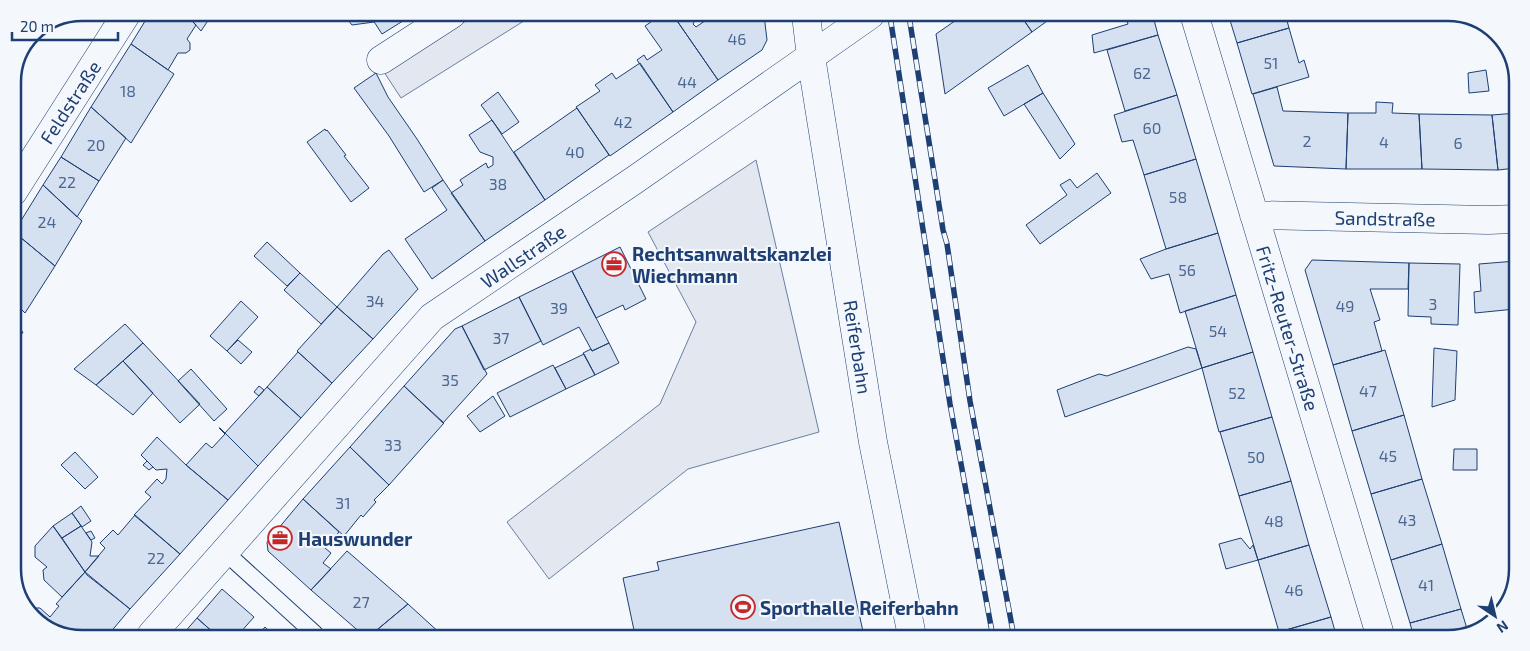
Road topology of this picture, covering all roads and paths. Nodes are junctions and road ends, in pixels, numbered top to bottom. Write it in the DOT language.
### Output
graph roads {
  1 [pos="122,21"];
  2 [pos="441,21"];
  3 [pos="807,21"];
  4 [pos="1196,21"];
  5 [pos="860,23"];
  6 [pos="811,57"];
  7 [pos="381,60"];
  8 [pos="21,179"];
  9 [pos="1254,215"];
  10 [pos="1509,219"];
  11 [pos="225,552"];
  12 [pos="156,630"];
  13 [pos="311,630"];
  14 [pos="911,630"];
  15 [pos="1379,630"];
  1 -- 8 [label="street, Feldstraße"];
  2 -- 7 [label="street"];
  3 -- 6 [label="street, Reiferbahn"];
  4 -- 9 [label="street, Fritz-Reuter-Straße"];
  5 -- 6 [label="street, Wallstraße"];
  6 -- 11 [label="street, Wallstraße"];
  6 -- 14 [label="street, Reiferbahn"];
  9 -- 10 [label="street, Sandstraße"];
  9 -- 15 [label="street, Fritz-Reuter-Straße"];
  11 -- 12 [label="street, Wallstraße"];
  11 -- 13 [label="lane"];
}
